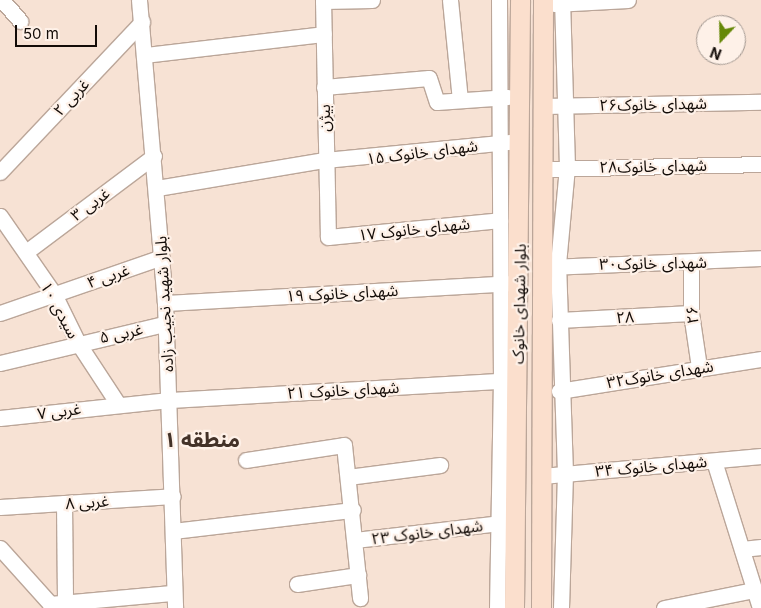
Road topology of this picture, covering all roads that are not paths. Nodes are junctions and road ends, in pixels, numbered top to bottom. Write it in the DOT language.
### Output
graph roads {
  1 [pos="2,0"];
  2 [pos="140,0"];
  3 [pos="323,0"];
  4 [pos="372,0"];
  5 [pos="450,0"];
  6 [pos="499,0"];
  7 [pos="520,0"];
  8 [pos="618,0"];
  9 [pos="628,0"];
  10 [pos="562,2"];
  11 [pos="543,3"];
  12 [pos="20,21"];
  13 [pos="142,22"];
  14 [pos="324,34"];
  15 [pos="144,55"];
  16 [pos="324,86"];
  17 [pos="520,97"];
  18 [pos="499,98"];
  19 [pos="460,100"];
  20 [pos="761,102"];
  21 [pos="544,106"];
  22 [pos="564,106"];
  23 [pos="519,142"];
  24 [pos="500,143"];
  25 [pos="154,156"];
  26 [pos="325,160"];
  27 [pos="761,164"];
  28 [pos="567,167"];
  29 [pos="544,169"];
  30 [pos="0,172"];
  31 [pos="157,188"];
  32 [pos="0,216"];
  33 [pos="500,220"];
  34 [pos="328,237"];
  35 [pos="26,252"];
  36 [pos="162,257"];
  37 [pos="761,258"];
  38 [pos="691,264"];
  39 [pos="552,266"];
  40 [pos="519,282"];
  41 [pos="500,283"];
  42 [pos="54,294"];
  43 [pos="165,303"];
  44 [pos="0,313"];
  45 [pos="691,314"];
  46 [pos="559,320"];
  47 [pos="164,324"];
  48 [pos="78,343"];
  49 [pos="761,359"];
  50 [pos="0,363"];
  51 [pos="699,367"];
  52 [pos="510,380"];
  53 [pos="559,391"];
  54 [pos="169,400"];
  55 [pos="118,404"];
  56 [pos="0,418"];
  57 [pos="508,444"];
  58 [pos="761,456"];
  59 [pos="246,460"];
  60 [pos="714,461"];
  61 [pos="440,465"];
  62 [pos="564,473"];
  63 [pos="542,476"];
  64 [pos="348,477"];
  65 [pos="173,496"];
  66 [pos="64,503"];
  67 [pos="0,506"];
  68 [pos="353,510"];
  69 [pos="499,523"];
  70 [pos="172,531"];
  71 [pos="355,540"];
  72 [pos="761,547"];
  73 [pos="0,548"];
  74 [pos="742,549"];
  75 [pos="358,575"];
  76 [pos="297,584"];
  77 [pos="506,587"];
  78 [pos="754,590"];
  79 [pos="360,598"];
  80 [pos="174,601"];
  81 [pos="56,604"];
  82 [pos="497,608"];
  83 [pos="514,608"];
  84 [pos="541,608"];
  85 [pos="561,608"];
  86 [pos="664,608"];
  87 [pos="760,608"];
  1 -- 12 [label="street"];
  2 -- 13 [label="street, بلوار شهید نجیب زاده"];
  3 -- 4 [label="street"];
  3 -- 14 [label="street, بیژن"];
  5 -- 19 [label="street"];
  6 -- 18 [label="street"];
  7 -- 17 [label="main road, بلوار شهدای خانوک"];
  8 -- 9 [label="street"];
  8 -- 10 [label="street"];
  10 -- 11 [label="street"];
  10 -- 22 [label="street"];
  11 -- 21 [label="main road, بلوار شهدای خانوک"];
  13 -- 15 [label="street, بلوار شهید نجیب زاده"];
  13 -- 30 [label="street, غربی ۲"];
  14 -- 15 [label="street"];
  14 -- 16 [label="street, بیژن"];
  15 -- 25 [label="street, بلوار شهید نجیب زاده"];
  16 -- 19 [label="street"];
  16 -- 26 [label="street, بیژن"];
  17 -- 18 [label="street"];
  17 -- 23 [label="main road, بلوار شهدای خانوک"];
  18 -- 19 [label="street"];
  18 -- 24 [label="street"];
  20 -- 22 [label="street, شهدای خانوک۲۶"];
  21 -- 22 [label="street, شهدای خانوک۲۶"];
  21 -- 29 [label="main road, بلوار شهدای خانوک"];
  22 -- 28 [label="street"];
  23 -- 24 [label="street, شهدای خانوک ۱۵"];
  23 -- 40 [label="main road, بلوار شهدای خانوک"];
  24 -- 26 [label="street, شهدای خانوک ۱۵"];
  24 -- 33 [label="street"];
  25 -- 31 [label="street, بلوار شهید نجیب زاده"];
  25 -- 35 [label="street, غربی ۳"];
  26 -- 31 [label="street, شهدای خانوک ۱۵"];
  26 -- 34 [label="street, بیژن"];
  27 -- 28 [label="street, شهدای خانوک۲۸"];
  28 -- 29 [label="street, شهدای خانوک۲۸"];
  28 -- 39 [label="street"];
  29 -- 39 [label="main road, بلوار شهدای خانوک"];
  31 -- 36 [label="street, بلوار شهید نجیب زاده"];
  32 -- 35 [label="street, سیدی ۱۰"];
  33 -- 34 [label="street, شهدای خانوک ۱۷"];
  33 -- 41 [label="street"];
  35 -- 42 [label="street, سیدی ۱۰"];
  36 -- 42 [label="street, غربی ۴"];
  36 -- 43 [label="street, بلوار شهید نجیب زاده"];
  37 -- 38 [label="street, شهدای خانوک۳۰"];
  38 -- 39 [label="street, شهدای خانوک۳۰"];
  38 -- 45 [label="street, ۲۶"];
  39 -- 46 [label="street"];
  39 -- 63 [label="main road, بلوار شهدای خانوک"];
  40 -- 41 [label="street, شهدای خانوک ۱۹"];
  40 -- 52 [label="main road, بلوار شهدای خانوک"];
  41 -- 43 [label="street, شهدای خانوک ۱۹"];
  41 -- 52 [label="street"];
  42 -- 44 [label="street"];
  42 -- 48 [label="street, سیدی ۱۰"];
  43 -- 47 [label="street, بلوار شهید نجیب زاده"];
  45 -- 46 [label="street, ۲۸"];
  45 -- 51 [label="street, ۲۶"];
  46 -- 53 [label="street"];
  47 -- 48 [label="street, غربی ۵"];
  47 -- 54 [label="street, بلوار شهید نجیب زاده"];
  48 -- 50 [label="street, غربی ۵"];
  48 -- 55 [label="street, سیدی ۱۰"];
  49 -- 51 [label="street, شهدای خانوک۳۲"];
  51 -- 53 [label="street, شهدای خانوک۳۲"];
  52 -- 54 [label="street, شهدای خانوک ۲۱"];
  52 -- 57 [label="main road, بلوار شهدای خانوک"];
  53 -- 62 [label="street"];
  54 -- 55 [label="street, شهدای خانوک ۲۱"];
  54 -- 65 [label="street, بلوار شهید نجیب زاده"];
  55 -- 56 [label="street, غربی ۷"];
  57 -- 69 [label="street"];
  57 -- 77 [label="main road, بلوار شهدای خانوک"];
  58 -- 60 [label="street, ۳۴ شهدای خانوک"];
  59 -- 64 [label="street"];
  60 -- 62 [label="street, ۳۴ شهدای خانوک"];
  60 -- 74 [label="street"];
  61 -- 64 [label="street"];
  62 -- 63 [label="street, ۳۴ شهدای خانوک"];
  62 -- 85 [label="street"];
  63 -- 84 [label="main road, بلوار شهدای خانوک"];
  64 -- 68 [label="street"];
  65 -- 66 [label="street, غربی ۸"];
  65 -- 70 [label="street, بلوار شهید نجیب زاده"];
  66 -- 67 [label="street, غربی ۸"];
  66 -- 81 [label="street"];
  68 -- 70 [label="street"];
  68 -- 71 [label="street"];
  69 -- 71 [label="street, شهدای خانوک ۲۳"];
  69 -- 77 [label="street"];
  70 -- 80 [label="street, بلوار شهید نجیب زاده"];
  71 -- 75 [label="street"];
  72 -- 74 [label="street"];
  73 -- 81 [label="street"];
  74 -- 78 [label="street"];
  75 -- 76 [label="street"];
  75 -- 79 [label="street"];
  77 -- 82 [label="street"];
  77 -- 83 [label="main road, بلوار شهدای خانوک"];
  78 -- 86 [label="street"];
  78 -- 87 [label="street"];
  80 -- 81 [label="street"];
}
